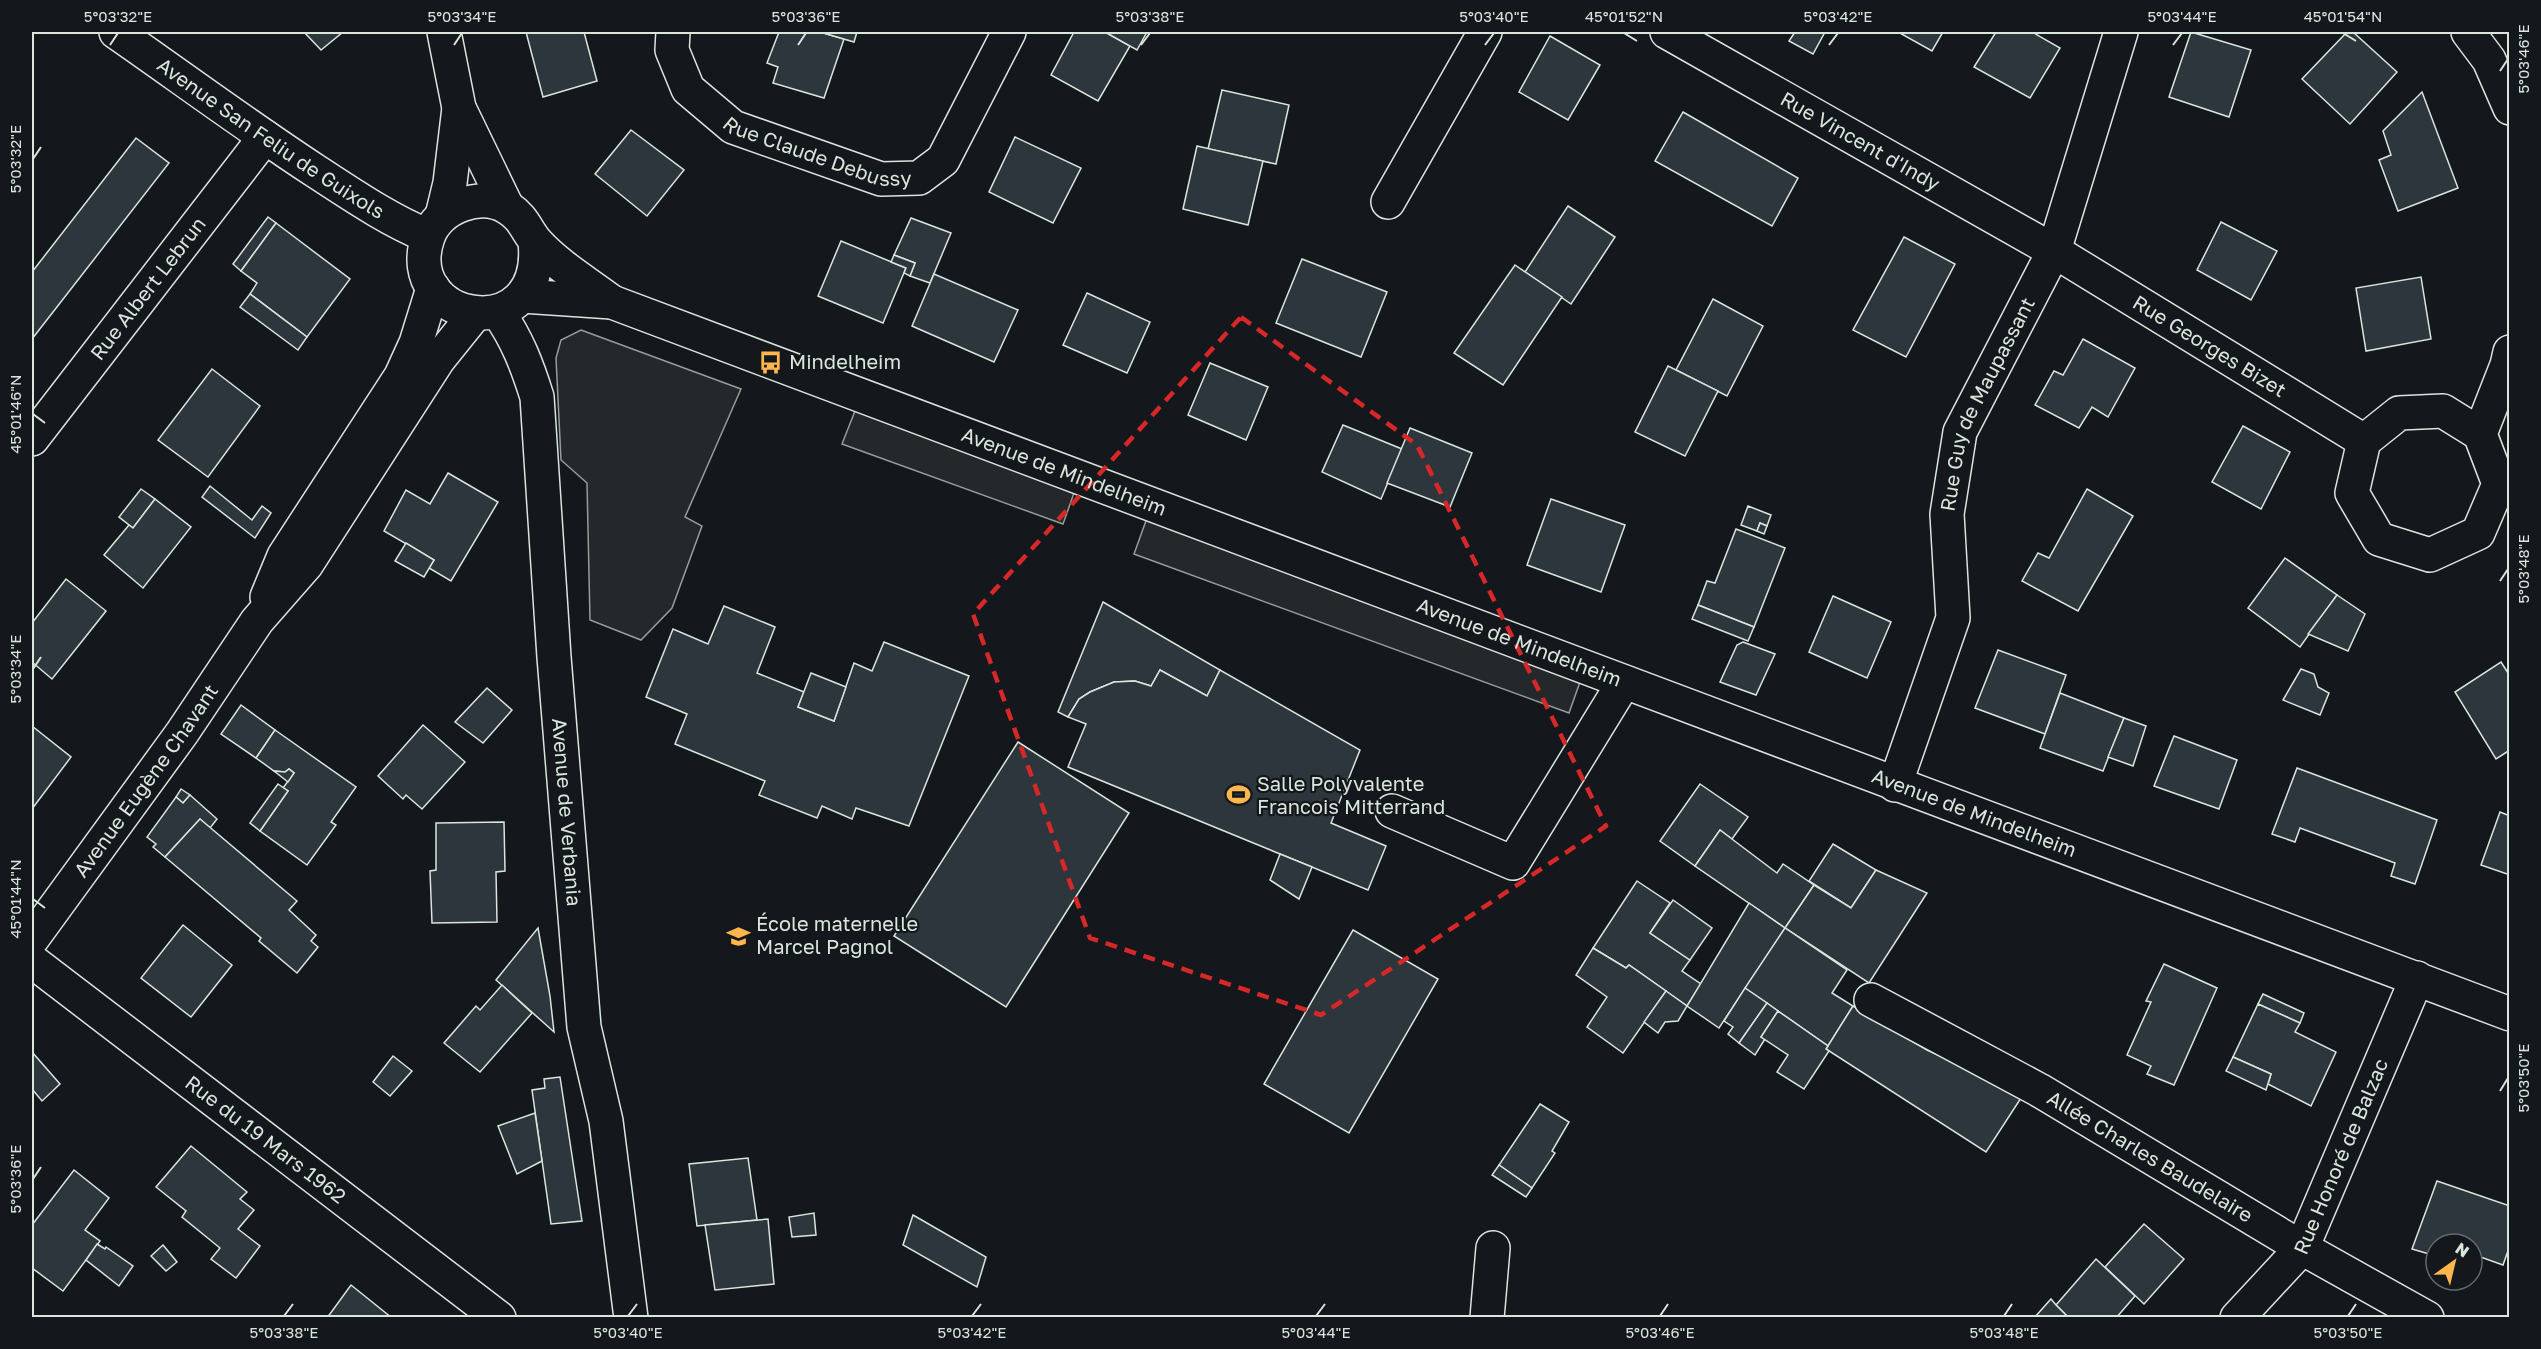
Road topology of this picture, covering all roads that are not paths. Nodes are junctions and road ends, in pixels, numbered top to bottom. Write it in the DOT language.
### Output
graph roads {
  1 [pos="116,32"];
  2 [pos="444,32"];
  3 [pos="673,32"];
  4 [pos="1009,32"];
  5 [pos="1485,32"];
  6 [pos="1667,32"];
  7 [pos="2121,32"];
  8 [pos="2468,32"];
  9 [pos="459,108"];
  10 [pos="2510,108"];
  11 [pos="265,137"];
  12 [pos="1388,202"];
  13 [pos="507,207"];
  14 [pos="435,226"];
  15 [pos="536,241"];
  16 [pos="2054,251"];
  17 [pos="433,288"];
  18 [pos="612,302"];
  19 [pos="498,307"];
  20 [pos="2510,352"];
  21 [pos="2480,434"];
  22 [pos="32,439"];
  23 [pos="2364,441"];
  24 [pos="257,621"];
  25 [pos="1624,682"];
  26 [pos="1895,786"];
  27 [pos="1392,811"];
  28 [pos="32,939"];
  29 [pos="32,961"];
  30 [pos="2417,978"];
  31 [pos="1871,1000"];
  32 [pos="2510,1014"];
  33 [pos="1493,1248"];
  34 [pos="2302,1248"];
  35 [pos="499,1317"];
  36 [pos="632,1317"];
  37 [pos="1487,1317"];
  38 [pos="2237,1317"];
  39 [pos="2427,1317"];
  1 -- 11 [label="street, Avenue San Feliu de Guixols"];
  2 -- 9 [label="street"];
  3 -- 4 [label="street, Rue Claude Debussy"];
  5 -- 12 [label="street"];
  6 -- 16 [label="street, Rue Vincent d'Indy"];
  7 -- 16 [label="street, Rue Guy de Maupassant"];
  8 -- 10 [label="street"];
  9 -- 13 [label="street"];
  9 -- 14 [label="street"];
  11 -- 14 [label="street, Avenue San Feliu de Guixols"];
  11 -- 22 [label="street, Rue Albert Lebrun"];
  13 -- 14 [label="street"];
  13 -- 15 [label="street"];
  14 -- 17 [label="street"];
  15 -- 18 [label="street"];
  15 -- 19 [label="street"];
  16 -- 23 [label="street, Rue Georges Bizet"];
  16 -- 26 [label="street, Rue Guy de Maupassant"];
  17 -- 19 [label="street"];
  17 -- 24 [label="street, Avenue Eugène Chavant"];
  18 -- 19 [label="street, Avenue de Mindelheim"];
  18 -- 25 [label="street, Avenue de Mindelheim"];
  19 -- 24 [label="street, Avenue Eugène Chavant"];
  19 -- 36 [label="street, Avenue de Verbania"];
  20 -- 21 [label="street"];
  21 -- 23 [label="street"];
  21 -- 23 [label="street"];
  24 -- 28 [label="street, Avenue Eugène Chavant"];
  25 -- 26 [label="street, Avenue de Mindelheim"];
  25 -- 27 [label="street"];
  26 -- 30 [label="street, Avenue de Mindelheim"];
  29 -- 35 [label="street, Rue du 19 Mars 1962"];
  30 -- 32 [label="street, Avenue de Mindelheim"];
  30 -- 34 [label="street, Rue Honoré de Balzac"];
  31 -- 34 [label="street, Allée Charles Baudelaire"];
  33 -- 37 [label="street"];
  34 -- 38 [label="street, Rue Honoré de Balzac"];
  34 -- 39 [label="street, Allée Charles Baudelaire"];
}
